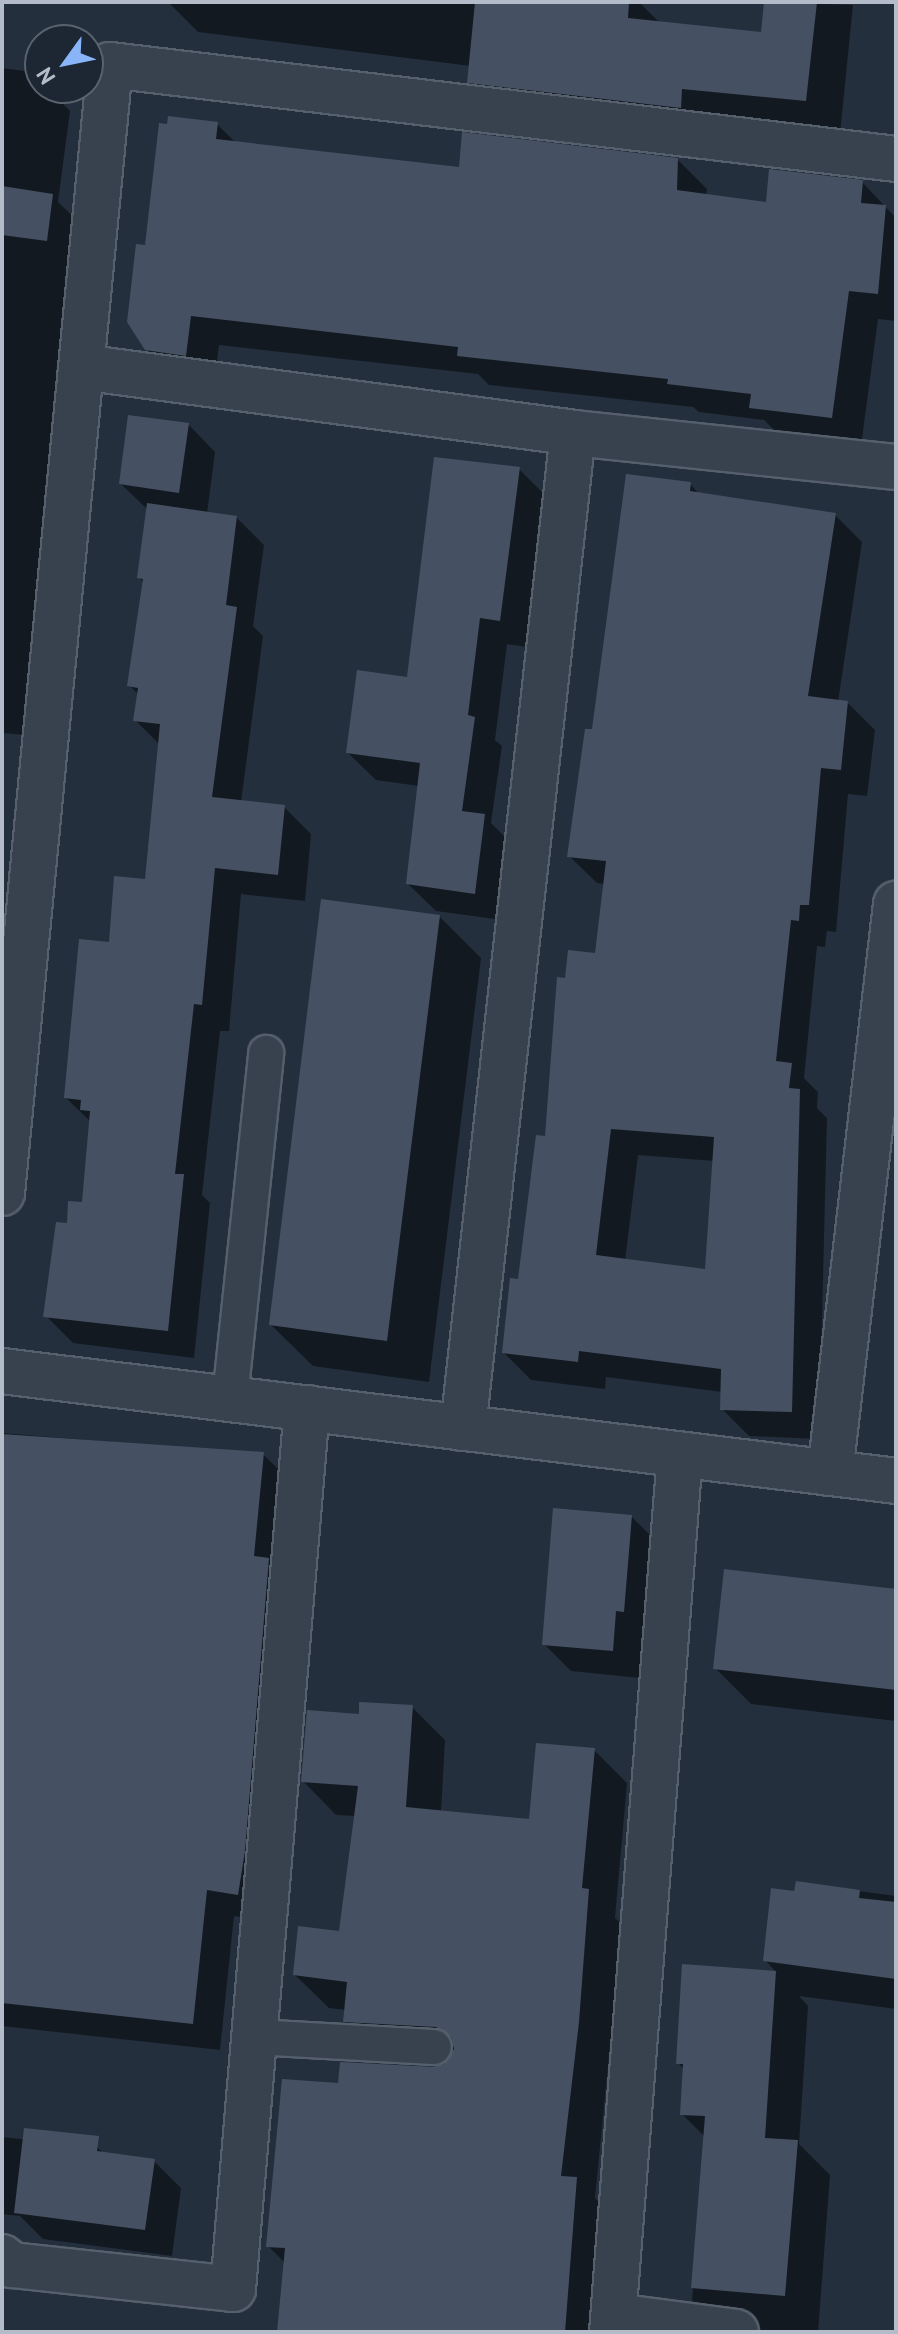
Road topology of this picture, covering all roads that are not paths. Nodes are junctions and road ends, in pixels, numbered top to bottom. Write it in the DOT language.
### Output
graph roads {
  1 [pos="896,159"];
  2 [pos="81,367"];
  3 [pos="573,433"];
  4 [pos="896,467"];
  5 [pos="896,904"];
  6 [pos="266,1053"];
  7 [pos="2,1193"];
  8 [pos="2,1371"];
  9 [pos="230,1398"];
  10 [pos="307,1408"];
  11 [pos="463,1428"];
  12 [pos="680,1455"];
  13 [pos="830,1473"];
  14 [pos="896,1481"];
  15 [pos="254,2037"];
  16 [pos="434,2047"];
  17 [pos="2,2257"];
  18 [pos="613,2324"];
  19 [pos="736,2332"];
  1 -- 2 [label="street"];
  2 -- 3 [label="street"];
  2 -- 7 [label="street"];
  3 -- 4 [label="street"];
  3 -- 11 [label="street"];
  5 -- 13 [label="street"];
  6 -- 9 [label="lane"];
  8 -- 9 [label="street"];
  9 -- 10 [label="street"];
  10 -- 11 [label="street"];
  10 -- 15 [label="street"];
  11 -- 12 [label="street"];
  12 -- 13 [label="street"];
  12 -- 18 [label="street"];
  13 -- 14 [label="street"];
  15 -- 16 [label="lane"];
  15 -- 17 [label="street"];
  18 -- 19 [label="street"];
}
